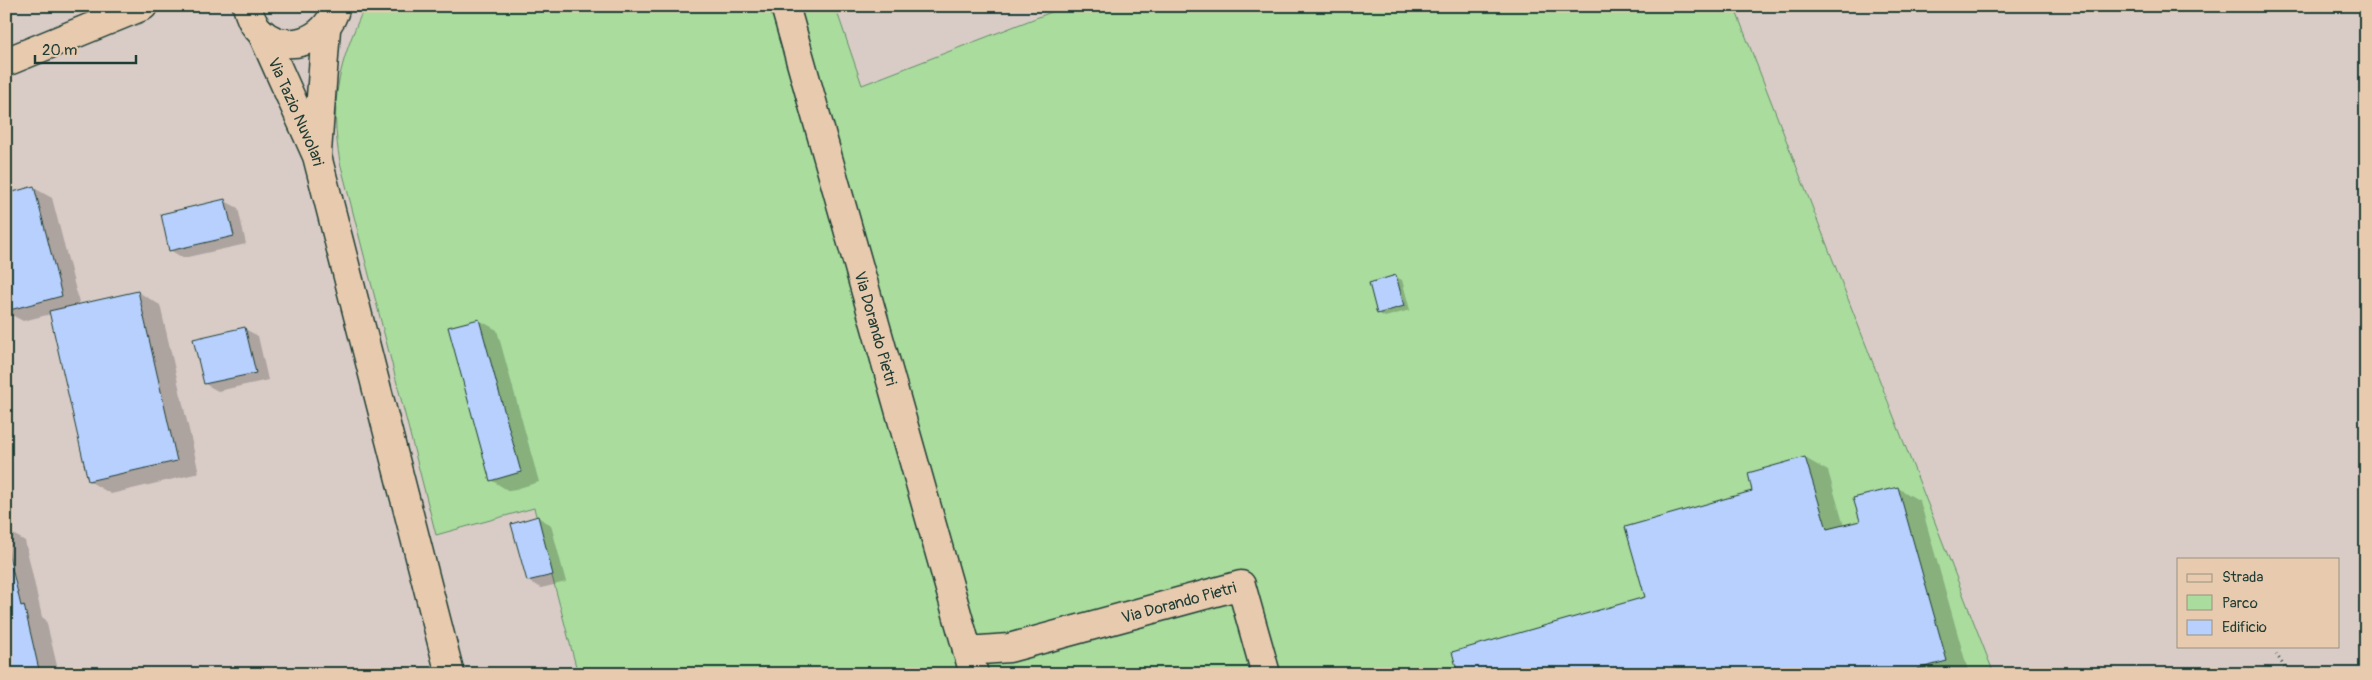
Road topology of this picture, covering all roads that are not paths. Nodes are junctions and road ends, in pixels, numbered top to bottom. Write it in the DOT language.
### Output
graph roads {
  1 [pos="143,6"];
  2 [pos="226,6"];
  3 [pos="785,6"];
  4 [pos="331,17"];
  5 [pos="253,20"];
  6 [pos="6,62"];
  7 [pos="317,156"];
  8 [pos="971,663"];
  9 [pos="450,674"];
  10 [pos="1266,674"];
  1 -- 6 [label="street"];
  2 -- 5 [label="street"];
  3 -- 8 [label="street, Via Dorando Pietri"];
  4 -- 5 [label="street"];
  4 -- 7 [label="street, Via Tazio Nuvolari"];
  5 -- 7 [label="street, Via Tazio Nuvolari"];
  7 -- 9 [label="street"];
  8 -- 10 [label="street, Via Dorando Pietri"];
}
